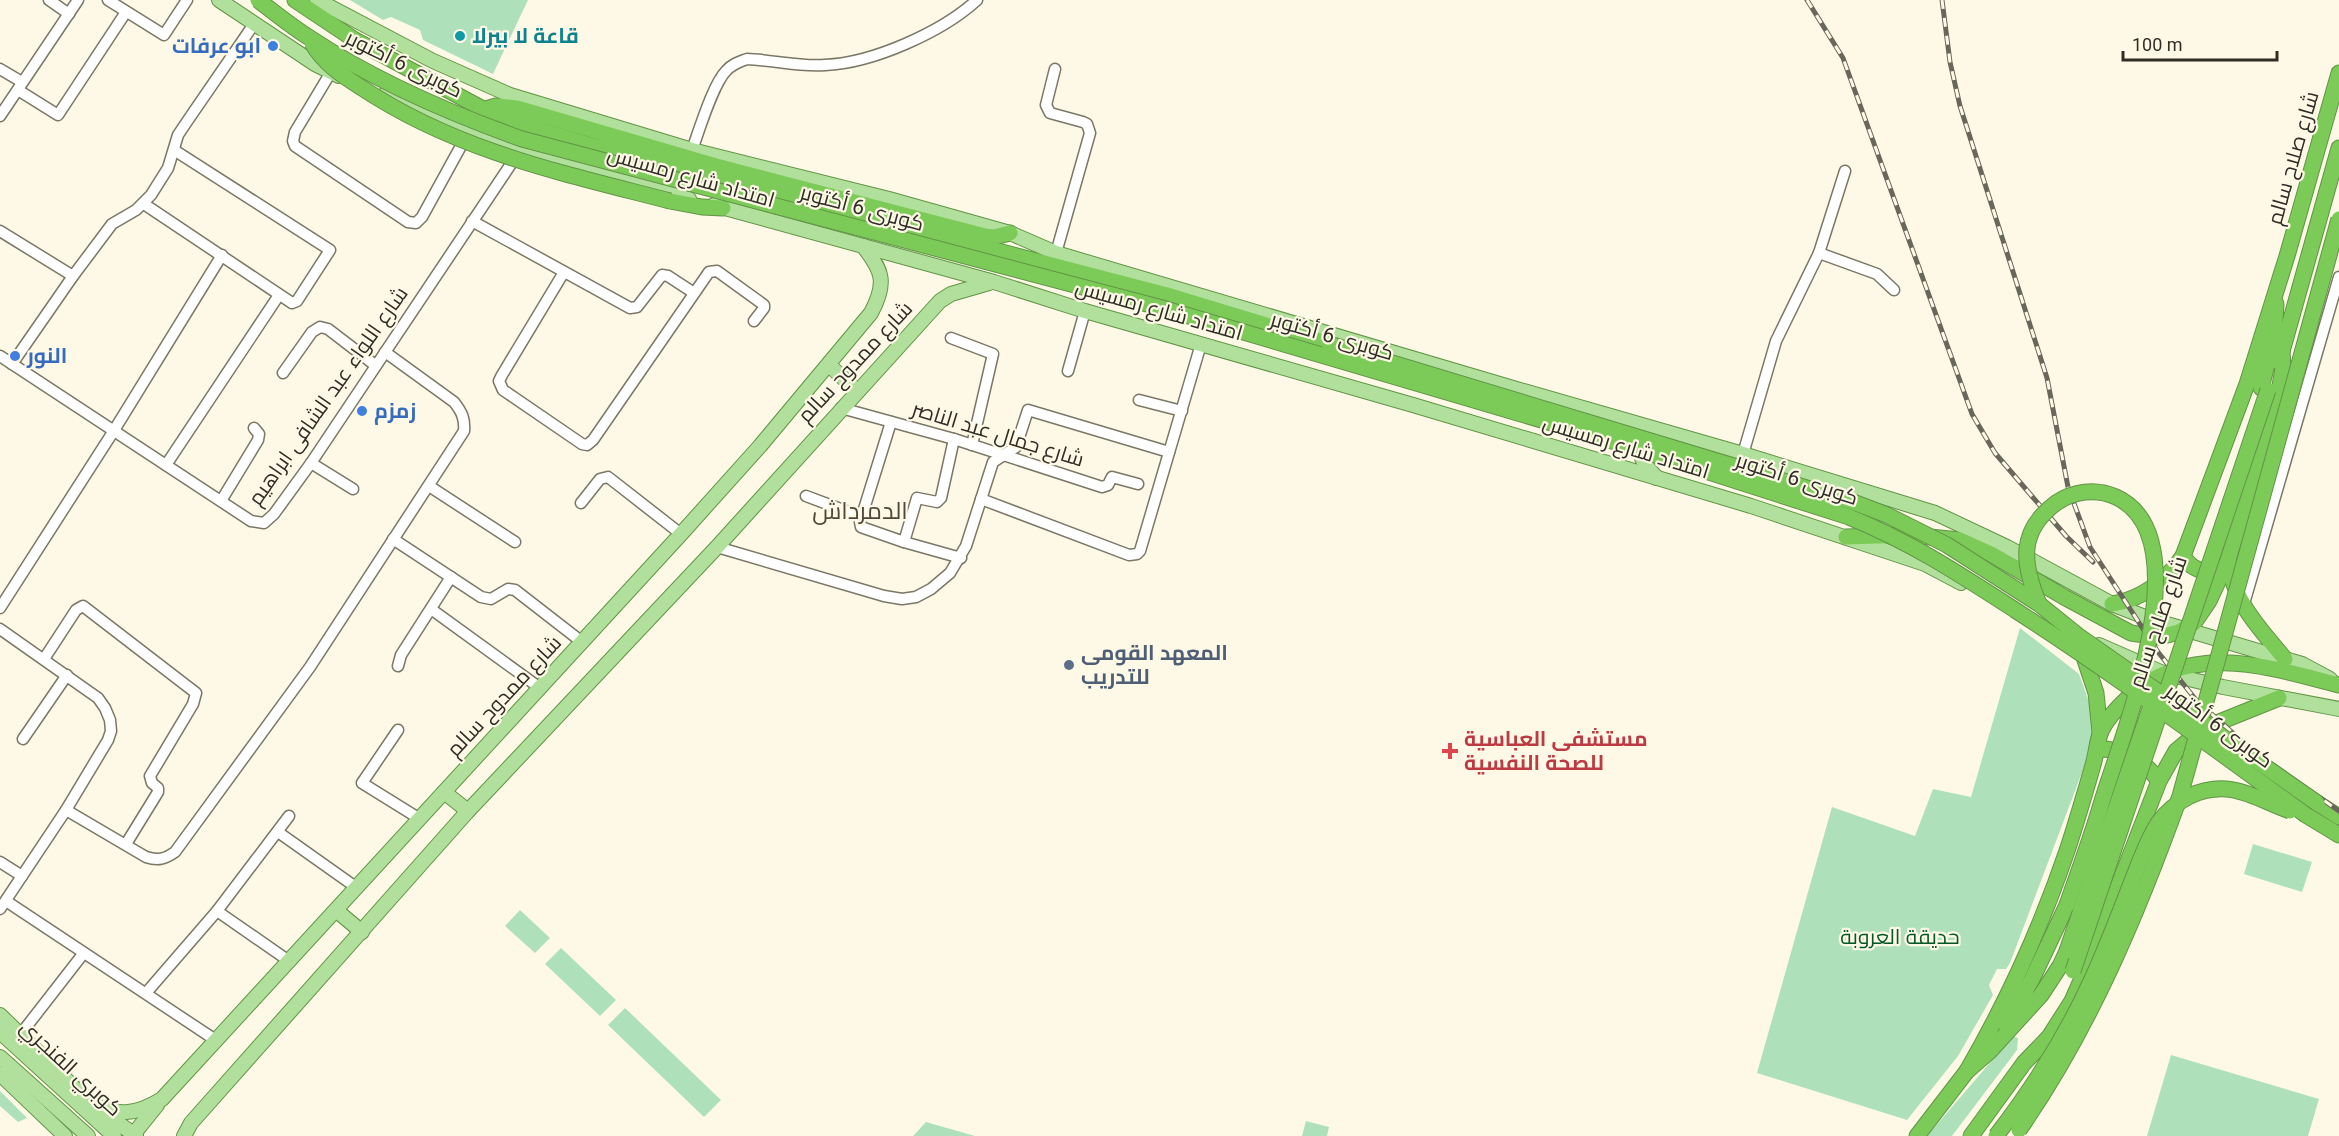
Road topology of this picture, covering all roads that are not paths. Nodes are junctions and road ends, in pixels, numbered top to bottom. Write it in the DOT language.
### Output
graph roads {
  1 [pos="49,0"];
  2 [pos="78,0"];
  3 [pos="108,0"];
  4 [pos="187,0"];
  5 [pos="219,0"];
  6 [pos="258,0"];
  7 [pos="295,0"];
  8 [pos="317,0"];
  9 [pos="977,0"];
  10 [pos="126,12"];
  11 [pos="69,14"];
  12 [pos="254,24"];
  13 [pos="309,38"];
  14 [pos="0,69"];
  15 [pos="1055,69"];
  16 [pos="331,72"];
  17 [pos="2339,73"];
  18 [pos="20,86"];
  19 [pos="483,109"];
  20 [pos="0,116"];
  21 [pos="469,132"];
  22 [pos="2339,148"];
  23 [pos="174,150"];
  24 [pos="692,150"];
  25 [pos="520,151"];
  26 [pos="1845,171"];
  27 [pos="144,204"];
  28 [pos="723,208"];
  29 [pos="2339,219"];
  30 [pos="472,221"];
  31 [pos="0,231"];
  32 [pos="1010,233"];
  33 [pos="863,246"];
  34 [pos="1056,253"];
  35 [pos="1819,253"];
  36 [pos="222,255"];
  37 [pos="564,272"];
  38 [pos="73,276"];
  39 [pos="2339,277"];
  40 [pos="994,282"];
  41 [pos="1894,290"];
  42 [pos="694,293"];
  43 [pos="279,295"];
  44 [pos="2275,295"];
  45 [pos="1085,311"];
  46 [pos="754,321"];
  47 [pos="951,338"];
  48 [pos="1201,344"];
  49 [pos="385,352"];
  50 [pos="2282,352"];
  51 [pos="0,356"];
  52 [pos="12,364"];
  53 [pos="375,365"];
  54 [pos="829,365"];
  55 [pos="1436,365"];
  56 [pos="1068,371"];
  57 [pos="283,373"];
  58 [pos="2265,389"];
  59 [pos="856,391"];
  60 [pos="1139,400"];
  61 [pos="1413,405"];
  62 [pos="841,408"];
  63 [pos="1182,411"];
  64 [pos="891,422"];
  65 [pos="254,428"];
  66 [pos="113,432"];
  67 [pos="1674,434"];
  68 [pos="954,439"];
  69 [pos="972,445"];
  70 [pos="1169,452"];
  71 [pos="1002,454"];
  72 [pos="1743,454"];
  73 [pos="311,462"];
  74 [pos="166,465"];
  75 [pos="1657,478"];
  76 [pos="1138,484"];
  77 [pos="429,486"];
  78 [pos="353,489"];
  79 [pos="806,496"];
  80 [pos="981,499"];
  81 [pos="221,501"];
  82 [pos="581,503"];
  83 [pos="862,517"];
  84 [pos="681,534"];
  85 [pos="1846,537"];
  86 [pos="393,539"];
  87 [pos="515,542"];
  88 [pos="904,542"];
  89 [pos="717,547"];
  90 [pos="2183,556"];
  91 [pos="961,558"];
  92 [pos="2228,560"];
  93 [pos="451,577"];
  94 [pos="2039,604"];
  95 [pos="2112,604"];
  96 [pos="0,608"];
  97 [pos="2243,608"];
  98 [pos="431,609"];
  99 [pos="0,629"];
  100 [pos="2186,629"];
  101 [pos="2075,634"];
  102 [pos="582,642"];
  103 [pos="44,659"];
  104 [pos="2285,659"];
  105 [pos="398,666"];
  106 [pos="2163,673"];
  107 [pos="67,675"];
  108 [pos="2339,684"];
  109 [pos="540,688"];
  110 [pos="2279,698"];
  111 [pos="2339,709"];
  112 [pos="398,730"];
  113 [pos="2100,732"];
  114 [pos="23,739"];
  115 [pos="2097,749"];
  116 [pos="2159,781"];
  117 [pos="444,792"];
  118 [pos="66,810"];
  119 [pos="468,811"];
  120 [pos="2306,815"];
  121 [pos="289,816"];
  122 [pos="2339,817"];
  123 [pos="420,819"];
  124 [pos="278,832"];
  125 [pos="2339,835"];
  126 [pos="126,844"];
  127 [pos="0,862"];
  128 [pos="22,876"];
  129 [pos="357,888"];
  130 [pos="3,905"];
  131 [pos="217,911"];
  132 [pos="337,911"];
  133 [pos="362,932"];
  134 [pos="83,954"];
  135 [pos="289,961"];
  136 [pos="146,993"];
  137 [pos="0,1014"];
  138 [pos="0,1032"];
  139 [pos="20,1035"];
  140 [pos="217,1041"];
  141 [pos="2039,1049"];
  142 [pos="1990,1051"];
  143 [pos="0,1057"];
  144 [pos="1967,1071"];
  145 [pos="0,1074"];
  146 [pos="162,1099"];
  147 [pos="89,1102"];
  148 [pos="2017,1133"];
  149 [pos="134,1135"];
  150 [pos="65,1136"];
  151 [pos="88,1136"];
  152 [pos="114,1136"];
  153 [pos="184,1136"];
  154 [pos="1917,1136"];
  155 [pos="1971,1136"];
  156 [pos="1996,1136"];
  1 -- 11 [label="street"];
  2 -- 11 [label="street"];
  3 -- 10 [label="street"];
  4 -- 10 [label="street"];
  5 -- 12 [label="main road, امتداد شارع رمسيس"];
  6 -- 13 [label="highway, كوبرى 6 أكتوبر, bridge"];
  7 -- 19 [label="highway, كوبرى 6 أكتوبر"];
  8 -- 24 [label="main road, امتداد شارع رمسيس"];
  9 -- 24 [label="street"];
  10 -- 18 [label="street"];
  11 -- 18 [label="street"];
  12 -- 16 [label="main road, امتداد شارع رمسيس"];
  12 -- 23 [label="street"];
  13 -- 28 [label="highway, bridge"];
  13 -- 120 [label="highway, كوبرى 6 أكتوبر, bridge"];
  14 -- 18 [label="street"];
  15 -- 34 [label="street"];
  16 -- 21 [label="main road, امتداد شارع رمسيس"];
  16 -- 21 [label="street"];
  17 -- 44 [label="highway, شارع صلاح سالم"];
  18 -- 20 [label="street"];
  19 -- 32 [label="highway"];
  19 -- 94 [label="highway, كوبرى 6 أكتوبر, bridge"];
  21 -- 25 [label="main road, امتداد شارع رمسيس"];
  22 -- 50 [label="highway, شارع صلاح سالم"];
  23 -- 27 [label="street"];
  23 -- 43 [label="street"];
  24 -- 32 [label="main road, امتداد شارع رمسيس"];
  25 -- 28 [label="main road, امتداد شارع رمسيس"];
  25 -- 30 [label="street, شارع اللواء عبد الشافى ابراهيم"];
  26 -- 35 [label="street"];
  27 -- 36 [label="street"];
  27 -- 38 [label="street"];
  28 -- 33 [label="main road, امتداد شارع رمسيس"];
  29 -- 148 [label="highway, bridge"];
  30 -- 37 [label="street"];
  30 -- 49 [label="street, شارع اللواء عبد الشافى ابراهيم"];
  31 -- 38 [label="street"];
  32 -- 34 [label="main road, امتداد شارع رمسيس"];
  33 -- 40 [label="main road, امتداد شارع رمسيس"];
  33 -- 54 [label="main road, شارع ممدوح سالم"];
  34 -- 55 [label="main road, امتداد شارع رمسيس"];
  35 -- 41 [label="street"];
  35 -- 72 [label="street"];
  36 -- 43 [label="street"];
  36 -- 66 [label="street"];
  37 -- 42 [label="street"];
  37 -- 42 [label="street"];
  38 -- 52 [label="street"];
  39 -- 97 [label="street"];
  40 -- 45 [label="main road, امتداد شارع رمسيس"];
  40 -- 59 [label="main road, شارع ممدوح سالم"];
  42 -- 46 [label="street"];
  43 -- 74 [label="street"];
  44 -- 58 [label="highway, شارع صلاح سالم"];
  44 -- 90 [label="highway"];
  45 -- 48 [label="main road, امتداد شارع رمسيس"];
  45 -- 56 [label="street"];
  47 -- 69 [label="street"];
  48 -- 61 [label="main road, امتداد شارع رمسيس"];
  48 -- 63 [label="street"];
  49 -- 53 [label="street, شارع اللواء عبد الشافى ابراهيم"];
  49 -- 77 [label="street"];
  50 -- 58 [label="highway, شارع صلاح سالم"];
  50 -- 92 [label="highway"];
  51 -- 52 [label="street, شارع اللواء عبد الشافى ابراهيم"];
  52 -- 66 [label="street, شارع اللواء عبد الشافى ابراهيم"];
  53 -- 57 [label="street"];
  53 -- 73 [label="street, شارع اللواء عبد الشافى ابراهيم"];
  54 -- 59 [label="main road"];
  54 -- 84 [label="main road, شارع ممدوح سالم"];
  55 -- 61 [label="main road"];
  55 -- 67 [label="main road, امتداد شارع رمسيس"];
  58 -- 141 [label="highway, شارع صلاح سالم, bridge"];
  58 -- 142 [label="highway, شارع صلاح سالم, bridge"];
  59 -- 62 [label="main road, شارع ممدوح سالم"];
  60 -- 63 [label="street"];
  61 -- 75 [label="main road, امتداد شارع رمسيس"];
  62 -- 64 [label="street, شارع جمال عبد الناصر"];
  62 -- 89 [label="main road, شارع ممدوح سالم"];
  63 -- 70 [label="street"];
  64 -- 68 [label="street, شارع جمال عبد الناصر"];
  64 -- 83 [label="street"];
  65 -- 81 [label="street"];
  66 -- 74 [label="street, شارع اللواء عبد الشافى ابراهيم"];
  66 -- 96 [label="street"];
  67 -- 72 [label="main road, امتداد شارع رمسيس"];
  67 -- 75 [label="main road"];
  68 -- 69 [label="street, شارع جمال عبد الناصر"];
  68 -- 88 [label="street"];
  69 -- 71 [label="street, شارع جمال عبد الناصر"];
  70 -- 71 [label="street"];
  70 -- 80 [label="street"];
  71 -- 76 [label="street, شارع جمال عبد الناصر"];
  71 -- 80 [label="street"];
  72 -- 95 [label="main road, امتداد شارع رمسيس"];
  73 -- 78 [label="street"];
  73 -- 81 [label="street, شارع اللواء عبد الشافى ابراهيم"];
  74 -- 81 [label="street, شارع اللواء عبد الشافى ابراهيم"];
  75 -- 85 [label="main road, امتداد شارع رمسيس"];
  77 -- 86 [label="street"];
  77 -- 87 [label="street"];
  79 -- 83 [label="street"];
  80 -- 91 [label="street"];
  82 -- 84 [label="street"];
  83 -- 88 [label="street"];
  84 -- 102 [label="main road, شارع ممدوح سالم"];
  85 -- 100 [label="highway"];
  85 -- 101 [label="main road, امتداد شارع رمسيس"];
  86 -- 93 [label="street"];
  86 -- 126 [label="street"];
  88 -- 91 [label="street"];
  89 -- 91 [label="street"];
  89 -- 119 [label="main road, شارع ممدوح سالم"];
  90 -- 92 [label="highway"];
  90 -- 95 [label="highway"];
  92 -- 97 [label="highway"];
  92 -- 100 [label="highway"];
  93 -- 98 [label="street"];
  93 -- 102 [label="street"];
  94 -- 122 [label="highway, كوبرى 6 أكتوبر, bridge"];
  94 -- 142 [label="highway, bridge"];
  95 -- 100 [label="main road, امتداد شارع رمسيس"];
  97 -- 104 [label="highway"];
  98 -- 105 [label="street"];
  98 -- 109 [label="street"];
  99 -- 103 [label="street"];
  100 -- 104 [label="main road, امتداد شارع رمسيس"];
  101 -- 106 [label="main road, امتداد شارع رمسيس"];
  101 -- 113 [label="highway"];
  102 -- 109 [label="main road, شارع ممدوح سالم"];
  103 -- 107 [label="street"];
  103 -- 126 [label="street"];
  104 -- 108 [label="main road, امتداد شارع رمسيس"];
  106 -- 108 [label="highway"];
  106 -- 110 [label="main road, امتداد شارع رمسيس"];
  106 -- 113 [label="highway"];
  107 -- 114 [label="street"];
  107 -- 118 [label="street"];
  109 -- 117 [label="main road, شارع ممدوح سالم"];
  110 -- 111 [label="main road, امتداد شارع رمسيس"];
  110 -- 116 [label="highway"];
  112 -- 123 [label="street"];
  113 -- 115 [label="highway"];
  115 -- 116 [label="highway"];
  115 -- 144 [label="highway"];
  116 -- 141 [label="highway"];
  117 -- 119 [label="main road"];
  117 -- 123 [label="main road, شارع ممدوح سالم"];
  118 -- 126 [label="street"];
  118 -- 128 [label="street"];
  119 -- 133 [label="main road, شارع ممدوح سالم"];
  120 -- 125 [label="highway, كوبرى 6 أكتوبر"];
  120 -- 156 [label="highway, bridge"];
  121 -- 124 [label="street"];
  123 -- 129 [label="main road, شارع ممدوح سالم"];
  124 -- 129 [label="street"];
  124 -- 131 [label="street"];
  127 -- 128 [label="street"];
  128 -- 130 [label="street"];
  129 -- 132 [label="main road, شارع ممدوح سالم"];
  130 -- 134 [label="street"];
  131 -- 135 [label="street"];
  131 -- 136 [label="street"];
  132 -- 133 [label="main road"];
  132 -- 135 [label="main road, شارع ممدوح سالم"];
  133 -- 153 [label="main road, شارع ممدوح سالم"];
  134 -- 136 [label="street"];
  134 -- 139 [label="street"];
  135 -- 140 [label="main road, شارع ممدوح سالم"];
  136 -- 140 [label="street"];
  137 -- 139 [label="main road"];
  138 -- 152 [label="main road, كوبري الفنجري"];
  139 -- 147 [label="main road"];
  140 -- 146 [label="main road, شارع ممدوح سالم"];
  141 -- 155 [label="highway, شارع صلاح سالم"];
  142 -- 144 [label="highway, شارع صلاح سالم"];
  143 -- 151 [label="main road, كوبري الفنجري"];
  144 -- 154 [label="highway, شارع صلاح سالم"];
  145 -- 150 [label="main road"];
  146 -- 147 [label="main road, شارع ممدوح سالم"];
  146 -- 149 [label="main road"];
  147 -- 149 [label="main road"];
}
